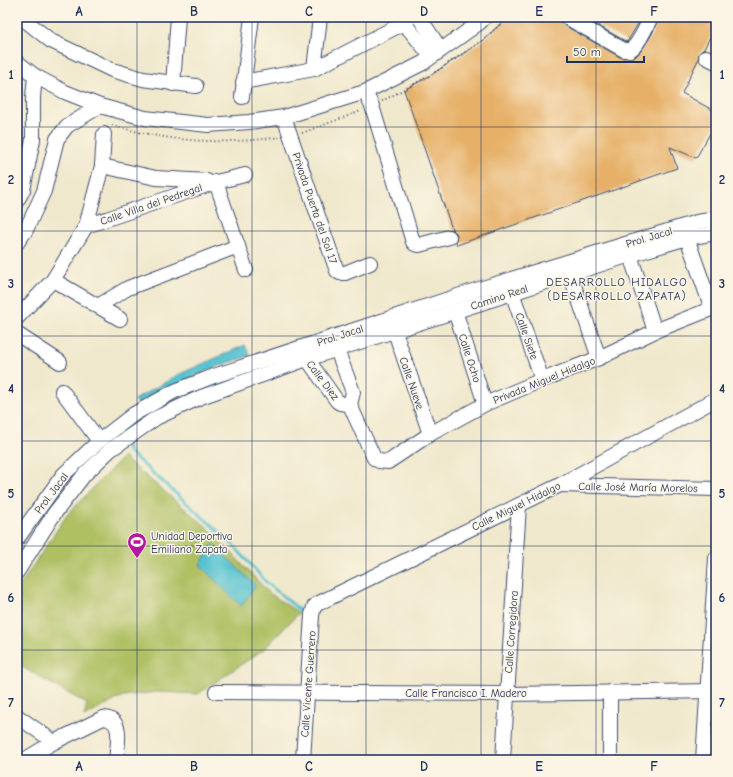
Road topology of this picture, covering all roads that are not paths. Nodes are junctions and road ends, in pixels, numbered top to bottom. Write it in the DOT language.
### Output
graph roads {
  1 [pos="21,17"];
  2 [pos="178,17"];
  3 [pos="252,17"];
  4 [pos="320,17"];
  5 [pos="418,17"];
  6 [pos="485,17"];
  7 [pos="566,17"];
  8 [pos="651,17"];
  9 [pos="407,20"];
  10 [pos="433,49"];
  11 [pos="17,62"];
  12 [pos="314,69"];
  13 [pos="35,76"];
  14 [pos="243,82"];
  15 [pos="173,84"];
  16 [pos="196,86"];
  17 [pos="366,92"];
  18 [pos="242,97"];
  19 [pos="100,106"];
  20 [pos="284,117"];
  21 [pos="104,134"];
  22 [pos="102,166"];
  23 [pos="245,175"];
  24 [pos="216,182"];
  25 [pos="17,201"];
  26 [pos="716,219"];
  27 [pos="86,226"];
  28 [pos="716,233"];
  29 [pos="449,236"];
  30 [pos="687,238"];
  31 [pos="17,243"];
  32 [pos="238,246"];
  33 [pos="630,255"];
  34 [pos="370,263"];
  35 [pos="246,270"];
  36 [pos="570,274"];
  37 [pos="53,280"];
  38 [pos="512,292"];
  39 [pos="98,306"];
  40 [pos="714,308"];
  41 [pos="455,312"];
  42 [pos="17,318"];
  43 [pos="120,319"];
  44 [pos="655,331"];
  45 [pos="394,332"];
  46 [pos="17,334"];
  47 [pos="337,350"];
  48 [pos="304,353"];
  49 [pos="599,358"];
  50 [pos="60,362"];
  51 [pos="542,380"];
  52 [pos="62,391"];
  53 [pos="716,399"];
  54 [pos="484,404"];
  55 [pos="350,405"];
  56 [pos="430,434"];
  57 [pos="99,441"];
  58 [pos="379,461"];
  59 [pos="560,485"];
  60 [pos="716,489"];
  61 [pos="519,504"];
  62 [pos="17,538"];
  63 [pos="716,558"];
  64 [pos="17,572"];
  65 [pos="314,607"];
  66 [pos="712,691"];
  67 [pos="216,692"];
  68 [pos="307,692"];
  69 [pos="610,692"];
  70 [pos="507,694"];
  71 [pos="17,716"];
  72 [pos="54,742"];
  73 [pos="25,760"];
  74 [pos="116,760"];
  75 [pos="303,760"];
  76 [pos="503,760"];
  77 [pos="610,760"];
  78 [pos="703,760"];
  1 -- 15 [label="street"];
  2 -- 15 [label="street"];
  3 -- 14 [label="street"];
  4 -- 12 [label="street"];
  5 -- 10 [label="street"];
  6 -- 10 [label="street"];
  7 -- 8 [label="street"];
  9 -- 10 [label="street"];
  9 -- 12 [label="street"];
  10 -- 17 [label="street"];
  11 -- 13 [label="street"];
  12 -- 14 [label="street"];
  13 -- 19 [label="street"];
  13 -- 25 [label="street"];
  14 -- 18 [label="street"];
  15 -- 16 [label="street"];
  17 -- 20 [label="street"];
  17 -- 29 [label="street"];
  19 -- 20 [label="street"];
  19 -- 31 [label="street"];
  20 -- 34 [label="street, Privada Puerta del Sol 17"];
  21 -- 22 [label="street, Calle Villa del Pedregal"];
  22 -- 24 [label="street, Calle Villa del Pedregal"];
  22 -- 27 [label="street, Calle Villa del Pedregal"];
  23 -- 24 [label="street, Calle Villa del Pedregal"];
  24 -- 27 [label="street, Calle Villa del Pedregal"];
  24 -- 32 [label="street"];
  26 -- 48 [label="street, Prol. Jacal"];
  27 -- 37 [label="street, Calle Villa del Pedregal"];
  28 -- 30 [label="street, Camino Real"];
  30 -- 33 [label="street, Camino Real"];
  30 -- 40 [label="street"];
  32 -- 35 [label="street"];
  32 -- 39 [label="street"];
  33 -- 36 [label="street, Camino Real"];
  33 -- 44 [label="street"];
  36 -- 38 [label="street, Camino Real"];
  36 -- 49 [label="street"];
  37 -- 39 [label="street"];
  37 -- 42 [label="street, Calle Villa del Pedregal"];
  38 -- 41 [label="street, Camino Real"];
  38 -- 51 [label="street, Calle Siete"];
  39 -- 43 [label="street"];
  40 -- 44 [label="street, Privada Miguel Hidalgo"];
  41 -- 45 [label="street, Camino Real"];
  41 -- 54 [label="street, Calle Ocho"];
  44 -- 49 [label="street, Privada Miguel Hidalgo"];
  45 -- 47 [label="street, Camino Real"];
  45 -- 56 [label="street, Calle Nueve"];
  46 -- 50 [label="street"];
  47 -- 48 [label="street, Camino Real"];
  47 -- 55 [label="street, Calle Diez"];
  48 -- 55 [label="street, Calle Diez"];
  48 -- 57 [label="street, Prol. Jacal"];
  48 -- 64 [label="street, Prol. Jacal"];
  49 -- 51 [label="street, Privada Miguel Hidalgo"];
  51 -- 54 [label="street, Privada Miguel Hidalgo"];
  52 -- 57 [label="street"];
  53 -- 59 [label="street, Calle Miguel Hidalgo"];
  54 -- 56 [label="street, Privada Miguel Hidalgo"];
  55 -- 58 [label="street, Calle Diez"];
  56 -- 58 [label="street, Privada Miguel Hidalgo"];
  57 -- 62 [label="street, Prol. Jacal"];
  59 -- 60 [label="street, Calle José María Morelos"];
  59 -- 61 [label="street, Calle Miguel Hidalgo"];
  61 -- 65 [label="street, Calle Miguel Hidalgo"];
  61 -- 70 [label="street, Calle Corregidora"];
  63 -- 66 [label="street"];
  65 -- 68 [label="street, Calle Vicente Guerrero"];
  66 -- 69 [label="street, Calle Francisco I. Madero"];
  66 -- 78 [label="street"];
  67 -- 68 [label="street, Calle Francisco I. Madero"];
  68 -- 70 [label="street, Calle Francisco I. Madero"];
  68 -- 75 [label="street, Calle Vicente Guerrero"];
  69 -- 70 [label="street, Calle Francisco I. Madero"];
  69 -- 77 [label="street"];
  70 -- 76 [label="street, Calle Corregidora"];
  71 -- 72 [label="street"];
  72 -- 73 [label="street"];
  72 -- 74 [label="street"];
}
